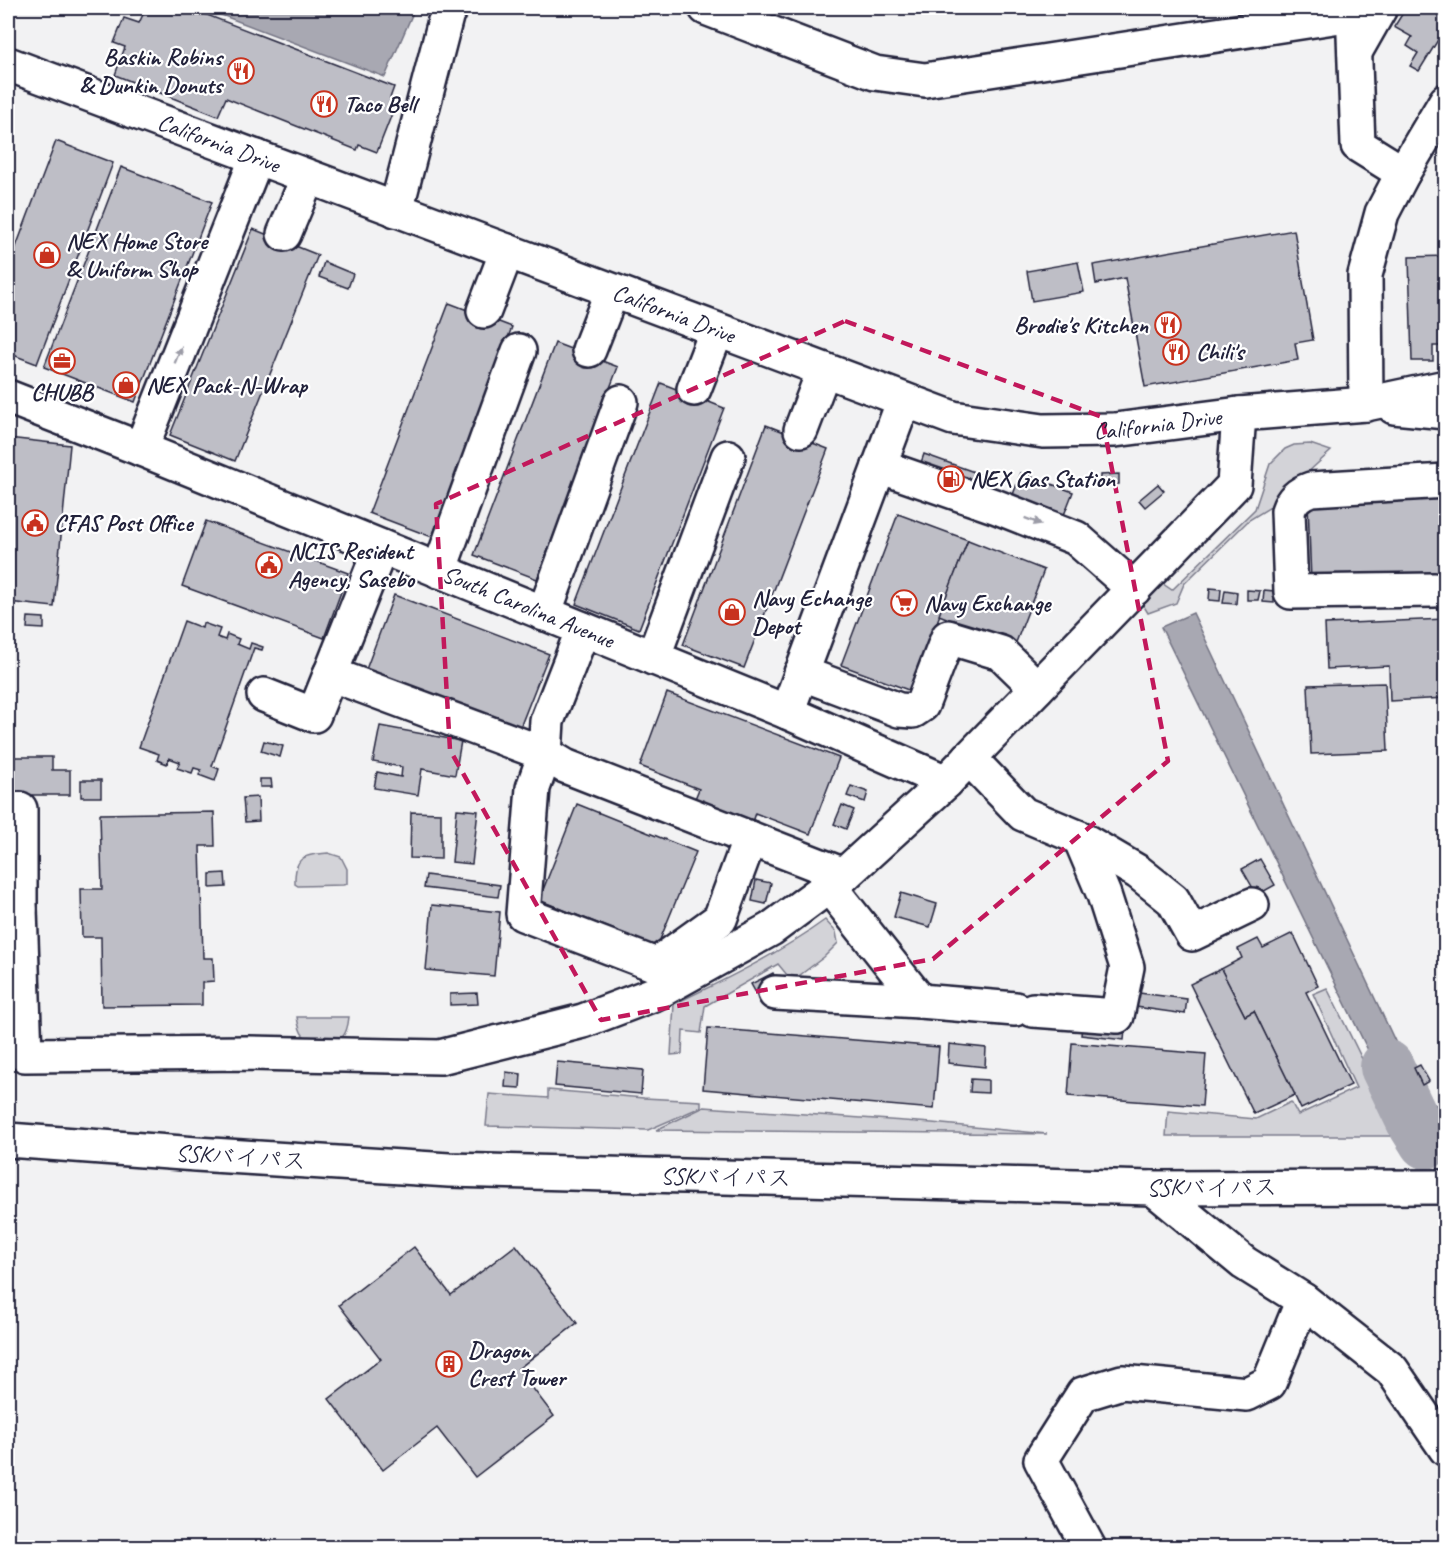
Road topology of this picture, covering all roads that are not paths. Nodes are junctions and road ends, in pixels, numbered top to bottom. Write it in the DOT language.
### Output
graph roads {
  1 [pos="451,8"];
  2 [pos="705,8"];
  3 [pos="1362,10"];
  4 [pos="8,64"];
  5 [pos="1446,101"];
  6 [pos="257,157"];
  7 [pos="1403,173"];
  8 [pos="308,177"];
  9 [pos="396,210"];
  10 [pos="284,234"];
  11 [pos="507,251"];
  12 [pos="612,291"];
  13 [pos="484,311"];
  14 [pos="717,330"];
  15 [pos="589,350"];
  16 [pos="519,351"];
  17 [pos="824,370"];
  18 [pos="1446,387"];
  19 [pos="694,389"];
  20 [pos="8,397"];
  21 [pos="904,400"];
  22 [pos="621,402"];
  23 [pos="1365,404"];
  24 [pos="1446,412"];
  25 [pos="1239,414"];
  26 [pos="801,429"];
  27 [pos="141,449"];
  28 [pos="728,457"];
  29 [pos="883,458"];
  30 [pos="1446,481"];
  31 [pos="381,547"];
  32 [pos="439,571"];
  33 [pos="1134,589"];
  34 [pos="1434,590"];
  35 [pos="544,614"];
  36 [pos="583,629"];
  37 [pos="653,658"];
  38 [pos="801,673"];
  39 [pos="330,674"];
  40 [pos="1038,688"];
  41 [pos="264,695"];
  42 [pos="786,712"];
  43 [pos="545,754"];
  44 [pos="969,758"];
  45 [pos="946,782"];
  46 [pos="20,809"];
  47 [pos="750,838"];
  48 [pos="1080,838"];
  49 [pos="836,880"];
  50 [pos="1252,905"];
  51 [pos="14,909"];
  52 [pos="720,919"];
  53 [pos="738,948"];
  54 [pos="775,993"];
  55 [pos="920,1000"];
  56 [pos="8,1140"];
  57 [pos="1446,1187"];
  58 [pos="1153,1188"];
  59 [pos="1303,1300"];
  60 [pos="1446,1449"];
  61 [pos="1089,1548"];
  1 -- 9 [label="street"];
  2 -- 3 [label="street"];
  3 -- 7 [label="street"];
  4 -- 6 [label="street, California Drive"];
  5 -- 7 [label="street"];
  6 -- 8 [label="street, California Drive"];
  27 -- 6 [label="street, one-way"];
  7 -- 23 [label="street"];
  8 -- 9 [label="street, California Drive"];
  8 -- 10 [label="street"];
  9 -- 11 [label="street, California Drive"];
  11 -- 12 [label="street, California Drive"];
  11 -- 13 [label="street"];
  12 -- 14 [label="street, California Drive"];
  12 -- 15 [label="street"];
  14 -- 17 [label="street, California Drive"];
  14 -- 19 [label="street"];
  16 -- 32 [label="street"];
  17 -- 21 [label="street, California Drive"];
  17 -- 26 [label="street"];
  18 -- 23 [label="street"];
  20 -- 27 [label="street, South Carolina Avenue"];
  21 -- 25 [label="street, California Drive"];
  21 -- 29 [label="street"];
  22 -- 35 [label="street"];
  23 -- 24 [label="street"];
  23 -- 25 [label="street, California Drive"];
  25 -- 33 [label="street"];
  27 -- 31 [label="street, South Carolina Avenue"];
  28 -- 37 [label="street"];
  29 -- 33 [label="street, one-way"];
  29 -- 38 [label="street"];
  30 -- 34 [label="street"];
  31 -- 32 [label="street, South Carolina Avenue"];
  31 -- 39 [label="street"];
  32 -- 35 [label="street, South Carolina Avenue"];
  33 -- 40 [label="street"];
  35 -- 36 [label="street, South Carolina Avenue"];
  36 -- 37 [label="street, South Carolina Avenue"];
  36 -- 43 [label="street"];
  37 -- 42 [label="street, South Carolina Avenue"];
  38 -- 40 [label="street"];
  38 -- 42 [label="street"];
  39 -- 41 [label="street"];
  39 -- 43 [label="street"];
  40 -- 44 [label="street"];
  42 -- 45 [label="street, South Carolina Avenue"];
  43 -- 47 [label="street"];
  43 -- 52 [label="street"];
  44 -- 45 [label="street"];
  44 -- 48 [label="street"];
  45 -- 49 [label="street"];
  46 -- 51 [label="street"];
  47 -- 49 [label="street"];
  47 -- 52 [label="street"];
  48 -- 50 [label="street"];
  48 -- 55 [label="street"];
  49 -- 53 [label="street"];
  49 -- 55 [label="street"];
  51 -- 53 [label="street"];
  52 -- 53 [label="street"];
  54 -- 55 [label="street"];
  56 -- 58 [label="street, SSKバイパス"];
  57 -- 58 [label="street, SSKバイパス"];
  58 -- 59 [label="street"];
  59 -- 60 [label="street"];
  59 -- 61 [label="street"];
}
